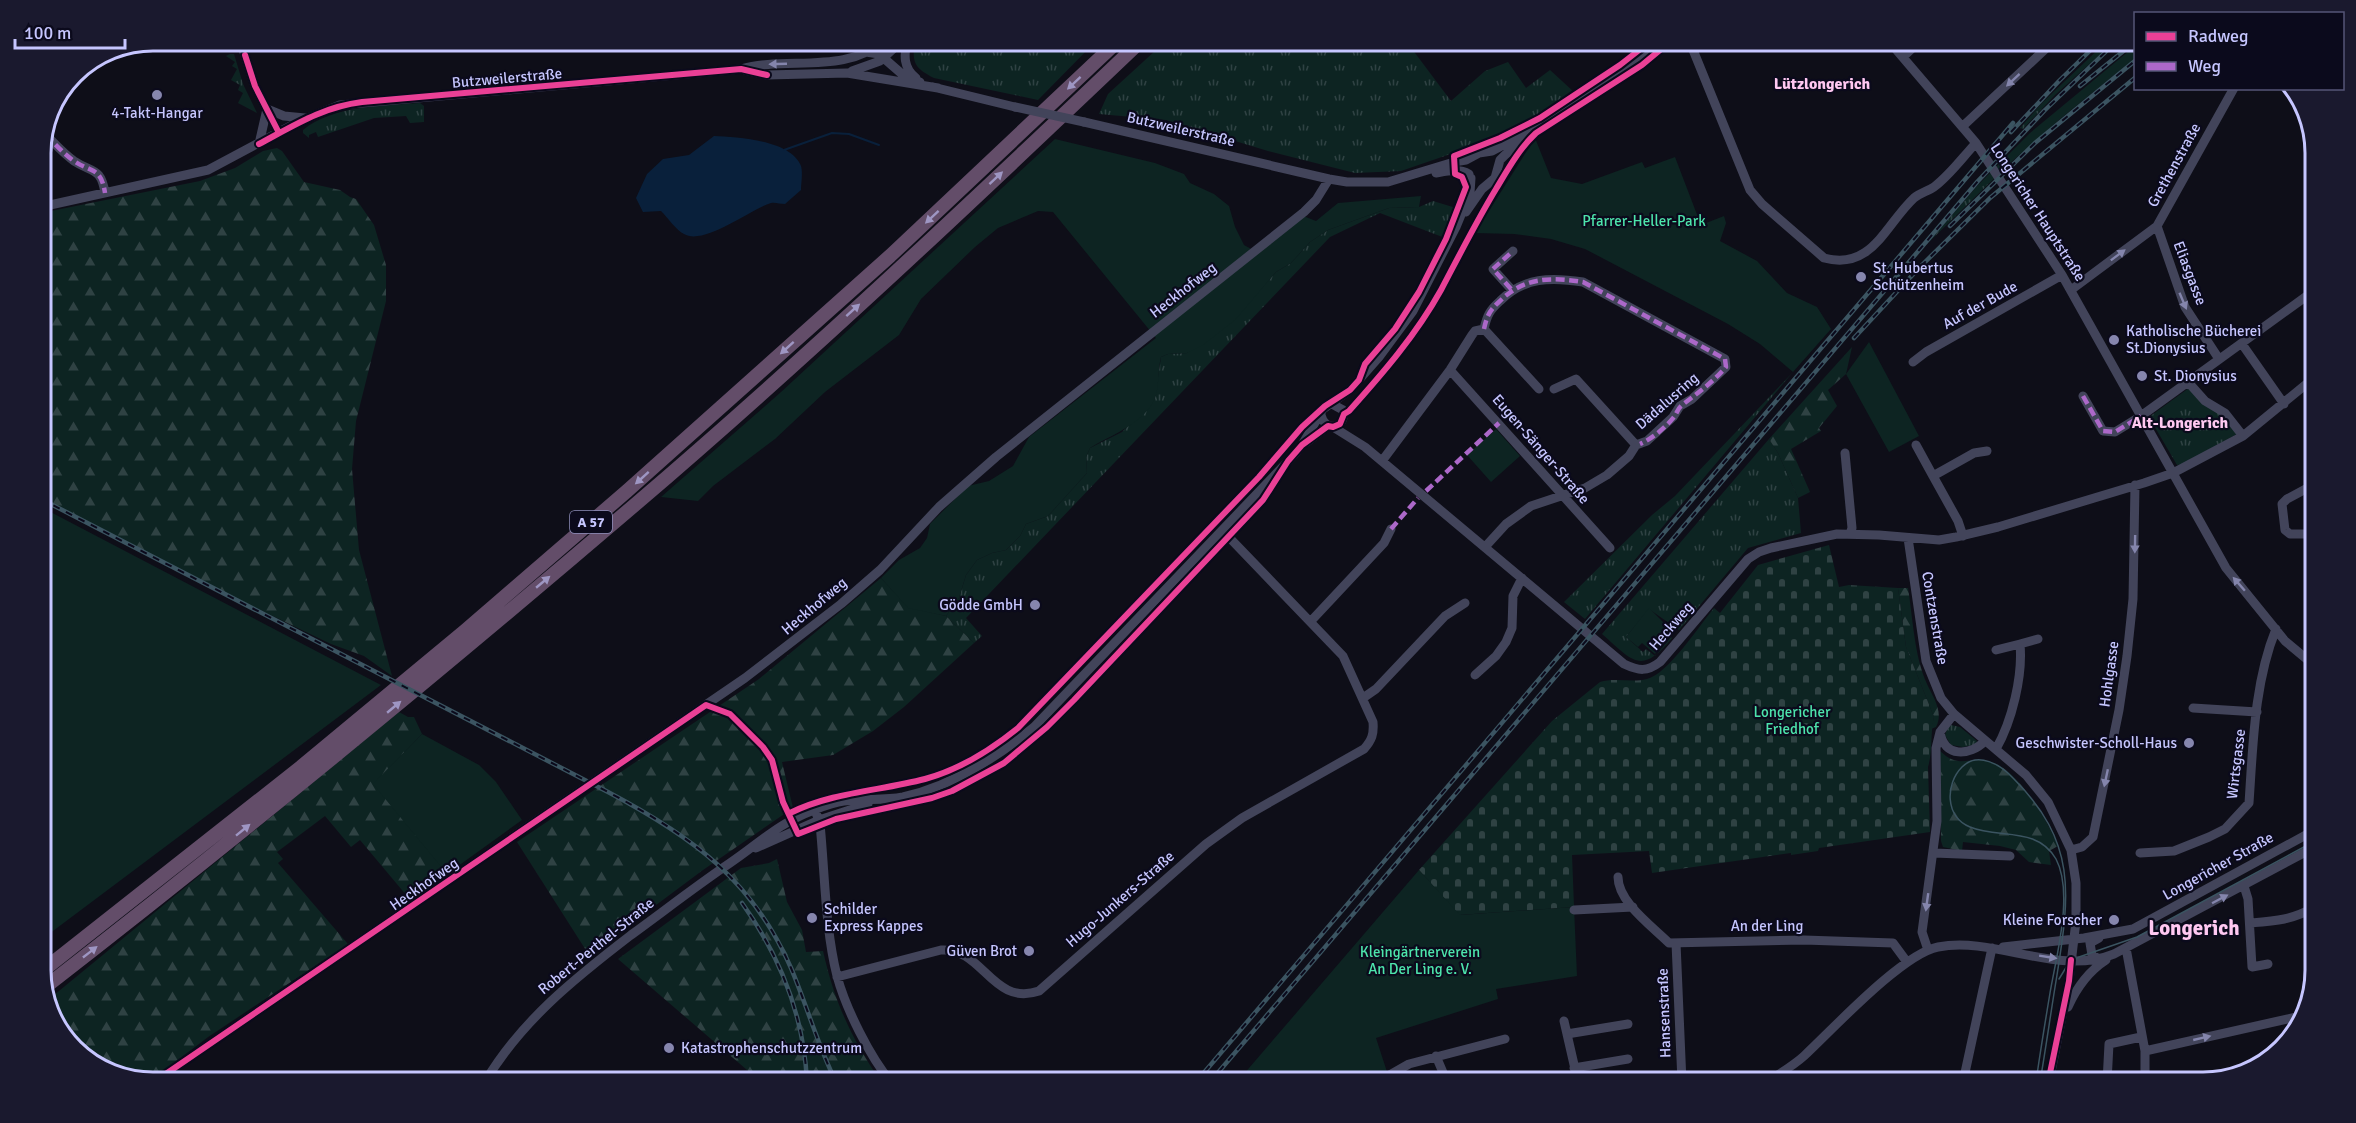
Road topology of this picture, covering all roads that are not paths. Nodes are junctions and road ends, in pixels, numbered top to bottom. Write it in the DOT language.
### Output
graph roads {
  1 [pos="244,51"];
  2 [pos="882,51"];
  3 [pos="890,51"];
  4 [pos="905,51"];
  5 [pos="1107,51"];
  6 [pos="1130,51"];
  7 [pos="1648,51"];
  8 [pos="1693,51"];
  9 [pos="1898,51"];
  10 [pos="1909,51"];
  11 [pos="2043,51"];
  12 [pos="864,52"];
  13 [pos="1903,57"];
  14 [pos="881,58"];
  15 [pos="741,69"];
  16 [pos="847,72"];
  17 [pos="896,80"];
  18 [pos="920,82"];
  19 [pos="938,88"];
  20 [pos="2233,90"];
  21 [pos="267,109"];
  22 [pos="305,118"];
  23 [pos="1963,126"];
  24 [pos="1537,127"];
  25 [pos="279,133"];
  26 [pos="52,141"];
  27 [pos="1976,143"];
  28 [pos="259,144"];
  29 [pos="1483,152"];
  30 [pos="1471,158"];
  31 [pos="1499,168"];
  32 [pos="1418,174"];
  33 [pos="1470,176"];
  34 [pos="1329,179"];
  35 [pos="1490,182"];
  36 [pos="105,193"];
  37 [pos="51,205"];
  38 [pos="2157,226"];
  39 [pos="1456,227"];
  40 [pos="1513,251"];
  41 [pos="2062,275"];
  42 [pos="1511,289"];
  43 [pos="2071,290"];
  44 [pos="2305,297"];
  45 [pos="1484,328"];
  46 [pos="2242,344"];
  47 [pos="2219,359"];
  48 [pos="1913,362"];
  49 [pos="1450,370"];
  50 [pos="2188,382"];
  51 [pos="2305,386"];
  52 [pos="1554,388"];
  53 [pos="1539,389"];
  54 [pos="1350,390"];
  55 [pos="2083,396"];
  56 [pos="1332,404"];
  57 [pos="2284,404"];
  58 [pos="1343,414"];
  59 [pos="1321,415"];
  60 [pos="2141,416"];
  61 [pos="1330,427"];
  62 [pos="2242,436"];
  63 [pos="1302,445"];
  64 [pos="1636,445"];
  65 [pos="1916,445"];
  66 [pos="1365,447"];
  67 [pos="1987,452"];
  68 [pos="1845,453"];
  69 [pos="1382,461"];
  70 [pos="2173,473"];
  71 [pos="1933,476"];
  72 [pos="2135,485"];
  73 [pos="2305,489"];
  74 [pos="1561,495"];
  75 [pos="1391,529"];
  76 [pos="1222,531"];
  77 [pos="1850,534"];
  78 [pos="2305,534"];
  79 [pos="1963,536"];
  80 [pos="1908,538"];
  81 [pos="1485,547"];
  82 [pos="1610,548"];
  83 [pos="1522,578"];
  84 [pos="1465,603"];
  85 [pos="1311,621"];
  86 [pos="2276,629"];
  87 [pos="2038,639"];
  88 [pos="2020,644"];
  89 [pos="1996,650"];
  90 [pos="2305,658"];
  91 [pos="1475,675"];
  92 [pos="1363,698"];
  93 [pos="2193,708"];
  94 [pos="2257,712"];
  95 [pos="1954,714"];
  96 [pos="1940,732"];
  97 [pos="1985,741"];
  98 [pos="1996,749"];
  99 [pos="878,801"];
  100 [pos="815,810"];
  101 [pos="819,820"];
  102 [pos="2305,835"];
  103 [pos="2071,849"];
  104 [pos="2305,852"];
  105 [pos="745,853"];
  106 [pos="1934,853"];
  107 [pos="2140,853"];
  108 [pos="2010,856"];
  109 [pos="1618,877"];
  110 [pos="2244,886"];
  111 [pos="1633,907"];
  112 [pos="1574,910"];
  113 [pos="2305,913"];
  114 [pos="2076,922"];
  115 [pos="2250,923"];
  116 [pos="2106,935"];
  117 [pos="2074,939"];
  118 [pos="1676,942"];
  119 [pos="1992,948"];
  120 [pos="2126,948"];
  121 [pos="1928,950"];
  122 [pos="2114,954"];
  123 [pos="2099,959"];
  124 [pos="2071,960"];
  125 [pos="1907,962"];
  126 [pos="51,964"];
  127 [pos="2268,964"];
  128 [pos="2252,967"];
  129 [pos="2242,970"];
  130 [pos="837,977"];
  131 [pos="52,982"];
  132 [pos="2293,1018"];
  133 [pos="1564,1021"];
  134 [pos="2061,1023"];
  135 [pos="1628,1024"];
  136 [pos="1567,1034"];
  137 [pos="2141,1037"];
  138 [pos="1505,1039"];
  139 [pos="2145,1051"];
  140 [pos="1437,1056"];
  141 [pos="1628,1059"];
  142 [pos="1574,1068"];
  143 [pos="170,1072"];
  144 [pos="492,1072"];
  145 [pos="884,1072"];
  146 [pos="1395,1072"];
  147 [pos="1443,1072"];
  148 [pos="1575,1072"];
  149 [pos="1682,1072"];
  150 [pos="1782,1072"];
  151 [pos="1966,1072"];
  152 [pos="2051,1072"];
  153 [pos="2108,1072"];
  154 [pos="2145,1072"];
  1 -- 21 [label="street"];
  2 -- 14 [label="street"];
  3 -- 14 [label="street"];
  4 -- 18 [label="street"];
  5 -- 126 [label="highway, A 57, one-way"];
  131 -- 6 [label="highway, A 57, one-way"];
  7 -- 24 [label="street"];
  8 -- 27 [label="street"];
  9 -- 13 [label="street, Longericher Hauptstraße"];
  10 -- 13 [label="street"];
  11 -- 23 [label="street, one-way"];
  12 -- 14 [label="street, Butzweilerstraße"];
  12 -- 15 [label="street, Butzweilerstraße, one-way"];
  13 -- 23 [label="street, Longericher Hauptstraße"];
  14 -- 16 [label="street"];
  14 -- 17 [label="street"];
  14 -- 18 [label="street, Butzweilerstraße"];
  15 -- 16 [label="street, Butzweilerstraße"];
  15 -- 22 [label="street, Butzweilerstraße"];
  16 -- 17 [label="street, Butzweilerstraße"];
  17 -- 19 [label="street, Butzweilerstraße"];
  18 -- 19 [label="street, Butzweilerstraße"];
  19 -- 34 [label="street, Butzweilerstraße, bridge"];
  20 -- 38 [label="street, Grethenstraße"];
  21 -- 22 [label="street"];
  21 -- 25 [label="street"];
  21 -- 28 [label="street"];
  22 -- 25 [label="street, Butzweilerstraße"];
  23 -- 27 [label="street, Longericher Hauptstraße"];
  24 -- 29 [label="street"];
  24 -- 31 [label="street"];
  25 -- 28 [label="street, Butzweilerstraße"];
  26 -- 36 [label="street"];
  27 -- 41 [label="street, Longericher Hauptstraße"];
  28 -- 36 [label="street, Butzweilerstraße"];
  29 -- 30 [label="street"];
  29 -- 31 [label="street"];
  30 -- 32 [label="street, Butzweilerstraße"];
  30 -- 33 [label="street"];
  31 -- 35 [label="street"];
  32 -- 33 [label="street, Butzweilerstraße"];
  32 -- 34 [label="street, Butzweilerstraße"];
  33 -- 35 [label="street"];
  33 -- 39 [label="street"];
  34 -- 143 [label="street, Heckhofweg"];
  35 -- 39 [label="street"];
  36 -- 37 [label="street, Butzweilerstraße"];
  43 -- 38 [label="street, Grethenstraße, one-way"];
  38 -- 47 [label="street, Eliasgasse, one-way"];
  39 -- 54 [label="street"];
  40 -- 42 [label="street"];
  41 -- 43 [label="street, Longericher Hauptstraße"];
  41 -- 48 [label="street, Auf der Bude"];
  42 -- 45 [label="street, Dädalusring"];
  42 -- 64 [label="street, Dädalusring"];
  43 -- 60 [label="street, Longericher Hauptstraße"];
  44 -- 46 [label="street"];
  45 -- 49 [label="street, Dädalusring"];
  45 -- 53 [label="street"];
  46 -- 47 [label="street"];
  46 -- 57 [label="street"];
  47 -- 50 [label="street"];
  49 -- 69 [label="street, Dädalusring"];
  49 -- 74 [label="street, Eugen-Sänger-Straße"];
  50 -- 60 [label="street"];
  50 -- 62 [label="street"];
  51 -- 57 [label="street, Heckweg"];
  52 -- 64 [label="street"];
  54 -- 56 [label="street"];
  54 -- 58 [label="street"];
  55 -- 60 [label="street"];
  56 -- 58 [label="street"];
  56 -- 59 [label="street"];
  57 -- 62 [label="street, Heckweg"];
  58 -- 61 [label="street"];
  58 -- 66 [label="street, Heckweg"];
  59 -- 61 [label="street"];
  59 -- 63 [label="street, Robert-Perthel-Straße"];
  60 -- 70 [label="street, Longericher Hauptstraße"];
  61 -- 63 [label="street, Robert-Perthel-Straße"];
  61 -- 66 [label="street, Heckweg"];
  62 -- 70 [label="street, Heckweg"];
  63 -- 76 [label="street, Robert-Perthel-Straße"];
  64 -- 74 [label="street, Dädalusring"];
  65 -- 71 [label="street"];
  66 -- 69 [label="street, Heckweg"];
  67 -- 71 [label="street"];
  68 -- 77 [label="street"];
  69 -- 81 [label="street, Heckweg"];
  70 -- 72 [label="street, Heckweg"];
  86 -- 70 [label="street, Longericher Hauptstraße, one-way"];
  71 -- 79 [label="street"];
  72 -- 79 [label="street, Heckweg"];
  72 -- 103 [label="street, Hohlgasse, one-way"];
  73 -- 78 [label="street"];
  74 -- 81 [label="street, Dädalusring"];
  74 -- 82 [label="street, Eugen-Sänger-Straße"];
  75 -- 85 [label="street"];
  76 -- 85 [label="street, Hugo-Junkers-Straße"];
  76 -- 99 [label="street, Robert-Perthel-Straße"];
  77 -- 80 [label="street, Heckweg"];
  77 -- 83 [label="street, Heckweg"];
  79 -- 80 [label="street, Heckweg"];
  80 -- 95 [label="street, Contzenstraße"];
  81 -- 83 [label="street, Heckweg"];
  83 -- 91 [label="street"];
  84 -- 92 [label="street"];
  85 -- 92 [label="street, Hugo-Junkers-Straße"];
  86 -- 90 [label="street, Longericher Hauptstraße"];
  86 -- 94 [label="street, Wirtsgasse"];
  87 -- 88 [label="street"];
  88 -- 89 [label="street"];
  88 -- 98 [label="street"];
  92 -- 130 [label="street, Hugo-Junkers-Straße"];
  93 -- 94 [label="street, Wirtsgasse"];
  94 -- 107 [label="street, Wirtsgasse"];
  95 -- 96 [label="street"];
  95 -- 97 [label="street, Contzenstraße"];
  96 -- 97 [label="street"];
  96 -- 106 [label="street"];
  97 -- 98 [label="street, Contzenstraße"];
  98 -- 103 [label="street, Contzenstraße"];
  99 -- 100 [label="street, Robert-Perthel-Straße"];
  99 -- 101 [label="street, Robert-Perthel-Straße"];
  100 -- 101 [label="street"];
  100 -- 105 [label="street, Robert-Perthel-Straße"];
  101 -- 105 [label="street, Robert-Perthel-Straße"];
  101 -- 130 [label="street"];
  102 -- 116 [label="street, Longericher Straße"];
  103 -- 114 [label="street, Contzenstraße"];
  104 -- 110 [label="street, Longericher Straße"];
  105 -- 144 [label="street, Robert-Perthel-Straße"];
  106 -- 108 [label="street"];
  106 -- 121 [label="street, one-way"];
  109 -- 111 [label="street"];
  110 -- 115 [label="street"];
  120 -- 110 [label="street, Longericher Straße, one-way"];
  111 -- 112 [label="street"];
  111 -- 118 [label="street"];
  113 -- 115 [label="street"];
  114 -- 116 [label="street"];
  114 -- 117 [label="street, Contzenstraße"];
  115 -- 128 [label="street"];
  116 -- 117 [label="street, Longericher Straße"];
  116 -- 123 [label="street"];
  117 -- 119 [label="street, Longericher Straße"];
  117 -- 124 [label="street, Contzenstraße"];
  118 -- 125 [label="street, An der Ling"];
  118 -- 149 [label="street, Hansenstraße"];
  119 -- 121 [label="street, Longericher Straße"];
  119 -- 124 [label="street, Longericher Straße, one-way"];
  119 -- 151 [label="street"];
  120 -- 122 [label="street, Longericher Straße"];
  120 -- 137 [label="street"];
  121 -- 125 [label="street, Longericher Straße"];
  122 -- 123 [label="street, Longericher Straße"];
  122 -- 134 [label="street"];
  123 -- 124 [label="street, Longericher Straße"];
  124 -- 134 [label="street, Contzenstraße"];
  125 -- 150 [label="street, Longericher Straße"];
  127 -- 128 [label="street"];
  128 -- 129 [label="street"];
  130 -- 145 [label="street"];
  139 -- 132 [label="street, one-way"];
  133 -- 136 [label="street"];
  134 -- 152 [label="street"];
  135 -- 136 [label="street"];
  136 -- 142 [label="street"];
  137 -- 139 [label="street"];
  137 -- 153 [label="street"];
  138 -- 140 [label="street"];
  139 -- 154 [label="street"];
  140 -- 146 [label="street"];
  140 -- 147 [label="street"];
  141 -- 142 [label="street"];
  142 -- 148 [label="street"];
}
